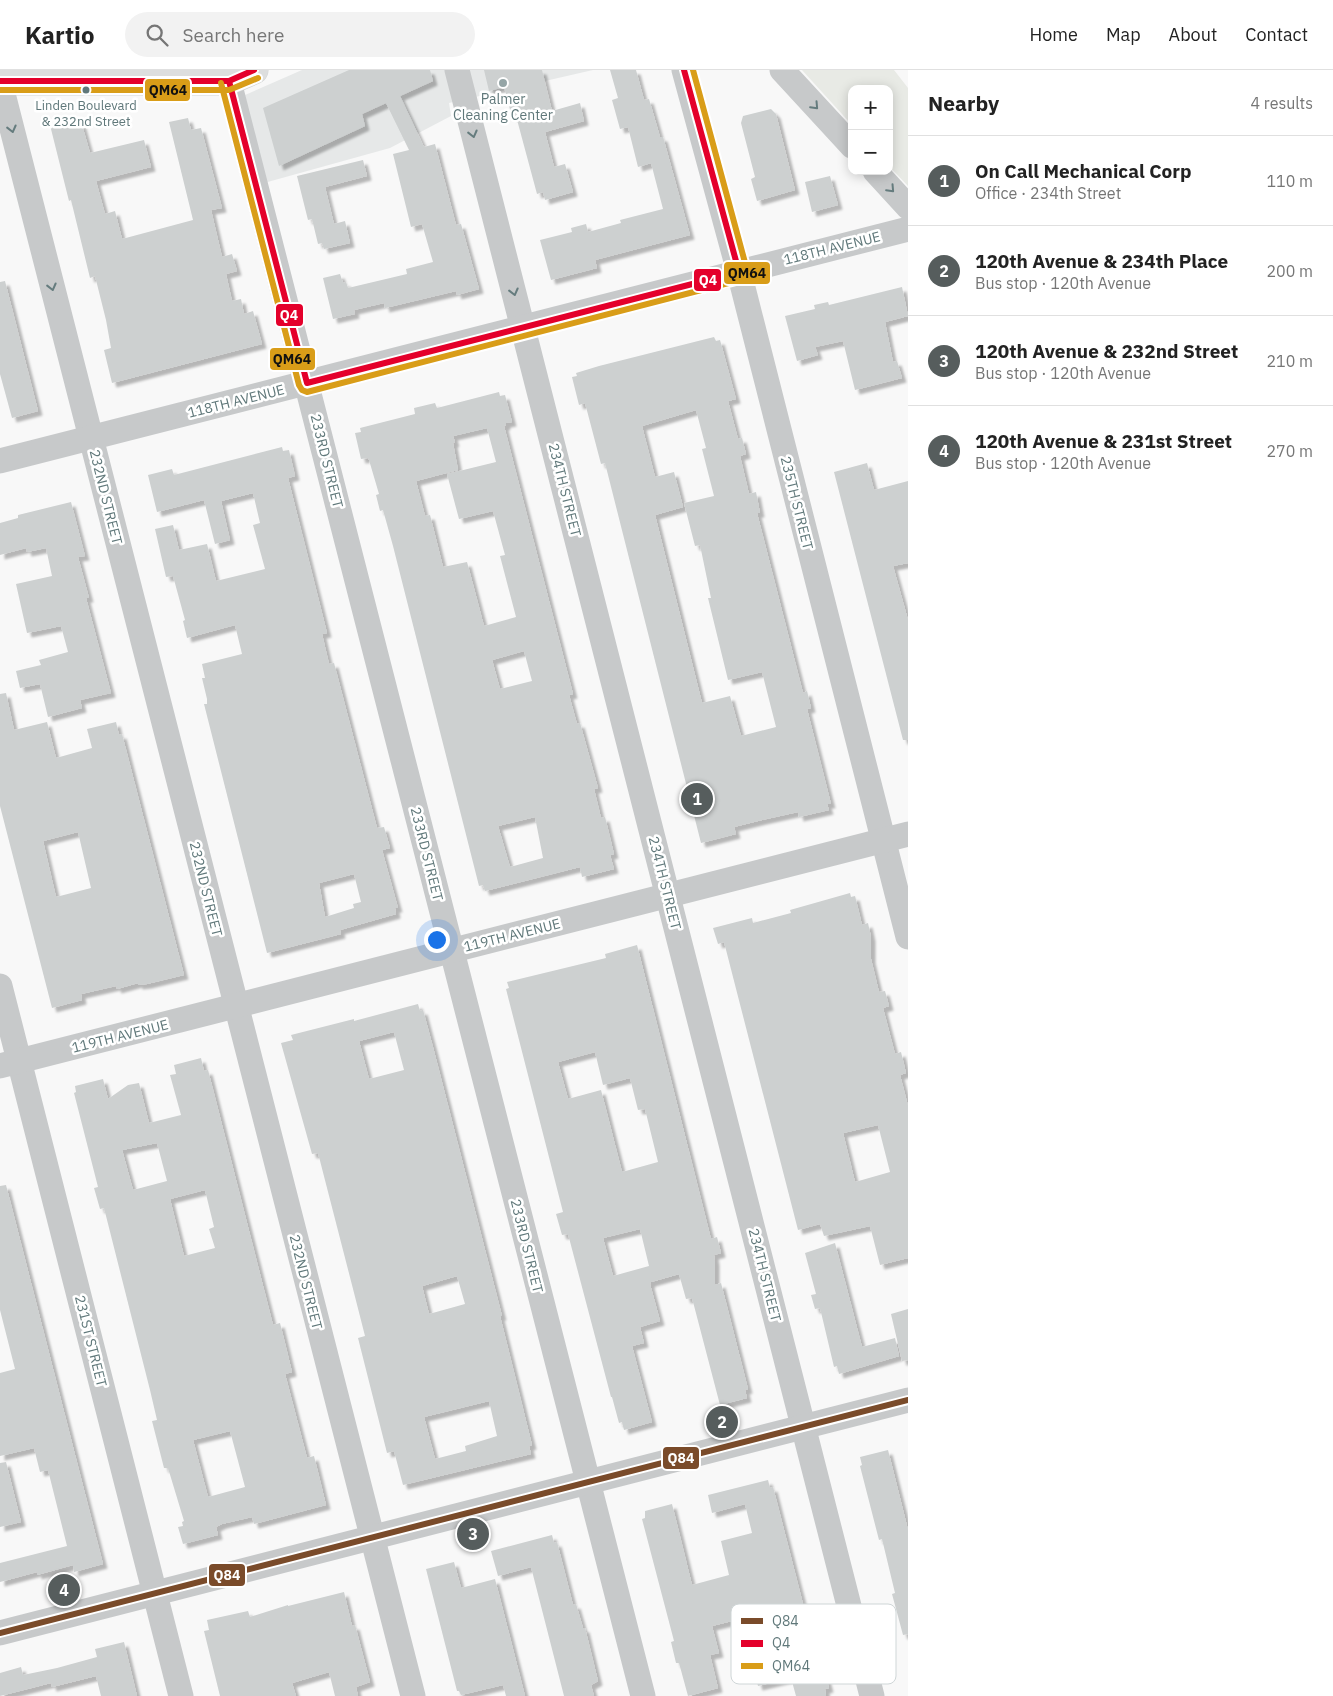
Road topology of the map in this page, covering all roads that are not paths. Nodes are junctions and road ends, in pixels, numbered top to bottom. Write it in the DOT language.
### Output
graph roads {
  1 [pos="254,70"];
  2 [pos="457,70"];
  3 [pos="684,70"];
  4 [pos="782,70"];
  5 [pos="228,75"];
  6 [pos="0,82"];
  7 [pos="848,142"];
  8 [pos="879,175"];
  9 [pos="908,207"];
  10 [pos="908,229"];
  11 [pos="739,272"];
  12 [pos="523,327"];
  13 [pos="307,383"];
  14 [pos="91,438"];
  15 [pos="0,461"];
  16 [pos="908,834"];
  17 [pos="883,840"];
  18 [pos="668,895"];
  19 [pos="908,937"];
  20 [pos="452,950"];
  21 [pos="0,986"];
  22 [pos="236,1006"];
  23 [pos="10,1064"];
  24 [pos="908,1400"];
  25 [pos="804,1428"];
  26 [pos="588,1483"];
  27 [pos="372,1538"];
  28 [pos="156,1593"];
  29 [pos="849,1604"];
  30 [pos="0,1633"];
  31 [pos="181,1696"];
  32 [pos="413,1696"];
  33 [pos="643,1696"];
  1 -- 5 [label="main road"];
  2 -- 12 [label="street, 234TH STREET, one-way"];
  3 -- 11 [label="street, 235TH STREET"];
  4 -- 7 [label="street, one-way"];
  5 -- 6 [label="main road"];
  5 -- 13 [label="street, 233RD STREET"];
  6 -- 14 [label="street, 232ND STREET, one-way"];
  8 -- 9 [label="street, one-way"];
  10 -- 11 [label="street, 118TH AVENUE"];
  11 -- 12 [label="street, 118TH AVENUE"];
  11 -- 17 [label="street, 235TH STREET"];
  12 -- 13 [label="street, 118TH AVENUE"];
  12 -- 18 [label="street, 234TH STREET"];
  13 -- 14 [label="street, 118TH AVENUE"];
  13 -- 20 [label="street, 233RD STREET"];
  14 -- 15 [label="street, 118TH AVENUE"];
  14 -- 22 [label="street, 232ND STREET"];
  16 -- 17 [label="street, 119TH AVENUE"];
  17 -- 18 [label="street, 119TH AVENUE"];
  17 -- 19 [label="street, 235TH STREET"];
  18 -- 20 [label="street, 119TH AVENUE"];
  18 -- 25 [label="street, 234TH STREET"];
  20 -- 22 [label="street, 119TH AVENUE"];
  20 -- 26 [label="street, 233RD STREET"];
  21 -- 23 [label="street, 231ST STREET"];
  22 -- 23 [label="street, 119TH AVENUE"];
  22 -- 27 [label="street, 232ND STREET"];
  23 -- 28 [label="street, 231ST STREET"];
  24 -- 25 [label="street"];
  25 -- 26 [label="street"];
  25 -- 29 [label="street, 234TH STREET"];
  26 -- 27 [label="street"];
  26 -- 33 [label="street, 233RD STREET"];
  27 -- 28 [label="street"];
  27 -- 32 [label="street, 232ND STREET"];
  28 -- 30 [label="street"];
  28 -- 31 [label="street, 231ST STREET"];
}
